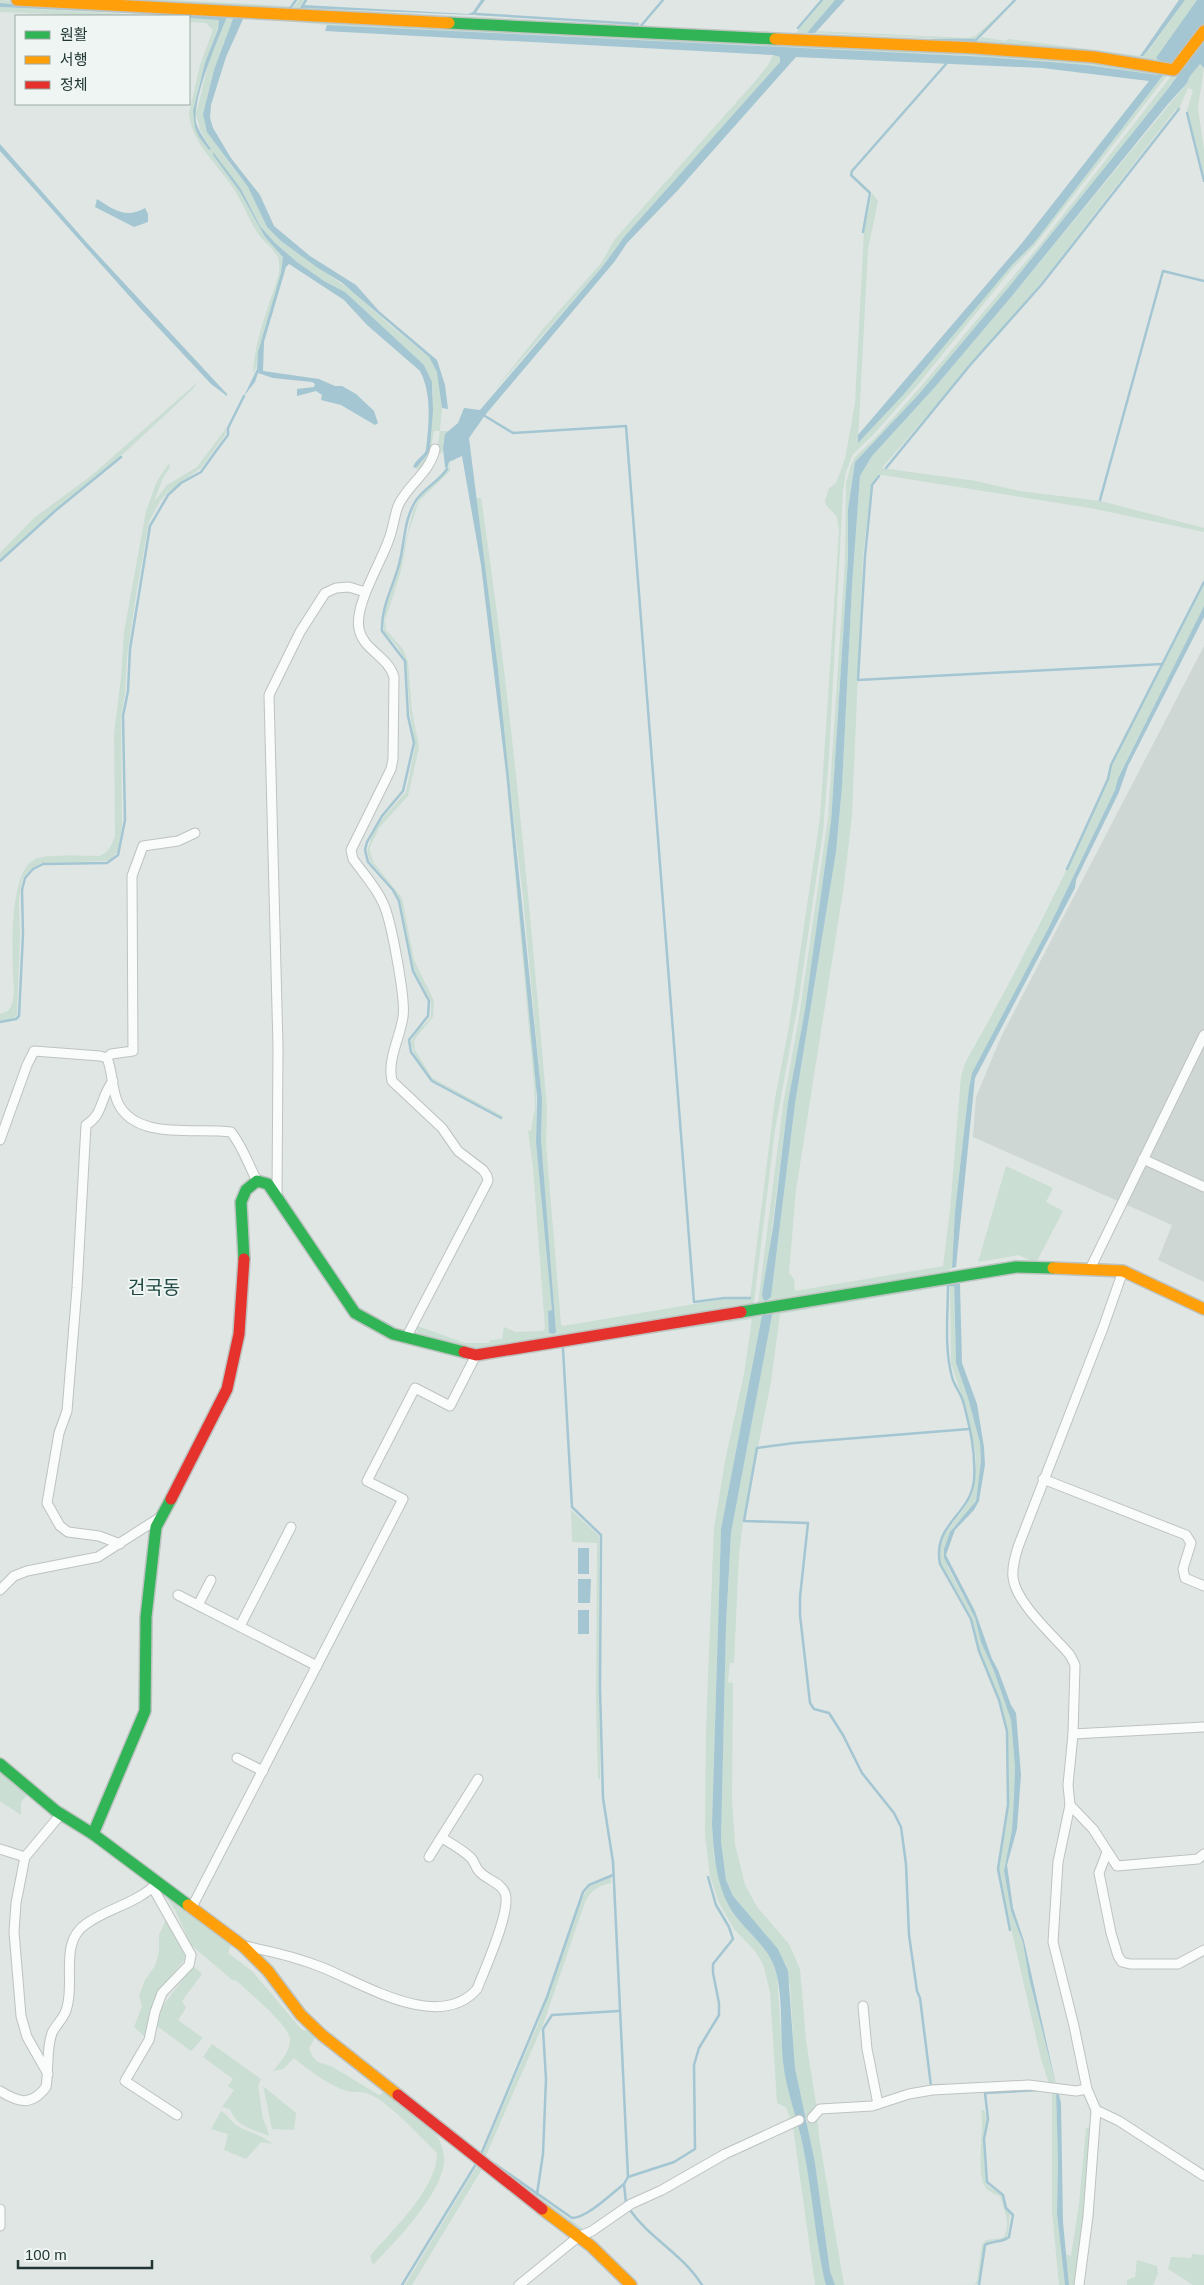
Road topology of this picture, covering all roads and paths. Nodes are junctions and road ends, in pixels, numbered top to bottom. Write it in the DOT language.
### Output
graph roads {
  1 [pos="17,0"];
  2 [pos="1204,31"];
  3 [pos="435,449"];
  4 [pos="365,592"];
  5 [pos="195,833"];
  6 [pos="1204,1035"];
  7 [pos="106,1058"];
  8 [pos="113,1081"];
  9 [pos="0,1140"];
  10 [pos="1143,1159"];
  11 [pos="256,1182"];
  12 [pos="1204,1187"];
  13 [pos="277,1196"];
  14 [pos="1090,1270"];
  15 [pos="1122,1271"];
  16 [pos="1204,1309"];
  17 [pos="406,1338"];
  18 [pos="476,1355"];
  19 [pos="1044,1479"];
  20 [pos="159,1518"];
  21 [pos="291,1526"];
  22 [pos="120,1544"];
  23 [pos="211,1580"];
  24 [pos="1204,1586"];
  25 [pos="0,1590"];
  26 [pos="178,1595"];
  27 [pos="198,1605"];
  28 [pos="240,1626"];
  29 [pos="317,1666"];
  30 [pos="1204,1727"];
  31 [pos="1074,1734"];
  32 [pos="238,1758"];
  33 [pos="0,1764"];
  34 [pos="263,1771"];
  35 [pos="478,1779"];
  36 [pos="1070,1805"];
  37 [pos="61,1814"];
  38 [pos="93,1834"];
  39 [pos="442,1838"];
  40 [pos="0,1849"];
  41 [pos="1106,1852"];
  42 [pos="1204,1854"];
  43 [pos="26,1857"];
  44 [pos="429,1857"];
  45 [pos="156,1885"];
  46 [pos="192,1907"];
  47 [pos="243,1946"];
  48 [pos="1204,1950"];
  49 [pos="863,2006"];
  50 [pos="48,2074"];
  51 [pos="1087,2089"];
  52 [pos="0,2091"];
  53 [pos="878,2104"];
  54 [pos="1096,2110"];
  55 [pos="177,2115"];
  56 [pos="812,2118"];
  57 [pos="799,2120"];
  58 [pos="1204,2176"];
  59 [pos="0,2209"];
  60 [pos="0,2226"];
  61 [pos="578,2237"];
  62 [pos="519,2285"];
  63 [pos="631,2285"];
  64 [pos="1079,2285"];
  1 -- 2 [label="street"];
  3 -- 4 [label="street"];
  4 -- 13 [label="street"];
  4 -- 17 [label="street"];
  5 -- 7 [label="street"];
  6 -- 10 [label="street"];
  7 -- 8 [label="street"];
  7 -- 9 [label="street"];
  8 -- 11 [label="street"];
  8 -- 22 [label="street"];
  10 -- 12 [label="street"];
  10 -- 14 [label="street"];
  11 -- 13 [label="street"];
  11 -- 20 [label="street"];
  13 -- 17 [label="street"];
  14 -- 15 [label="street"];
  14 -- 18 [label="street"];
  15 -- 16 [label="street"];
  15 -- 19 [label="street"];
  17 -- 18 [label="street"];
  18 -- 29 [label="street"];
  19 -- 24 [label="street"];
  19 -- 31 [label="street"];
  20 -- 22 [label="street"];
  20 -- 38 [label="street"];
  21 -- 28 [label="street"];
  22 -- 25 [label="street"];
  23 -- 27 [label="street"];
  26 -- 27 [label="street"];
  27 -- 28 [label="street"];
  28 -- 29 [label="street"];
  29 -- 34 [label="street"];
  30 -- 31 [label="street"];
  31 -- 36 [label="street"];
  32 -- 34 [label="street"];
  33 -- 37 [label="street"];
  34 -- 46 [label="street"];
  35 -- 39 [label="street"];
  36 -- 41 [label="street"];
  36 -- 51 [label="street"];
  37 -- 38 [label="street"];
  37 -- 43 [label="street"];
  38 -- 45 [label="street"];
  39 -- 44 [label="street"];
  39 -- 47 [label="street"];
  40 -- 43 [label="street"];
  41 -- 42 [label="street"];
  41 -- 48 [label="street"];
  43 -- 50 [label="street"];
  45 -- 46 [label="street"];
  45 -- 50 [label="street"];
  45 -- 55 [label="street"];
  46 -- 47 [label="street"];
  47 -- 61 [label="street"];
  49 -- 53 [label="street"];
  50 -- 52 [label="street"];
  51 -- 53 [label="street"];
  51 -- 54 [label="street"];
  53 -- 56 [label="street"];
  54 -- 58 [label="street"];
  54 -- 64 [label="street"];
  57 -- 61 [label="street"];
  59 -- 60 [label="street"];
  61 -- 62 [label="street"];
  61 -- 63 [label="street"];
}
